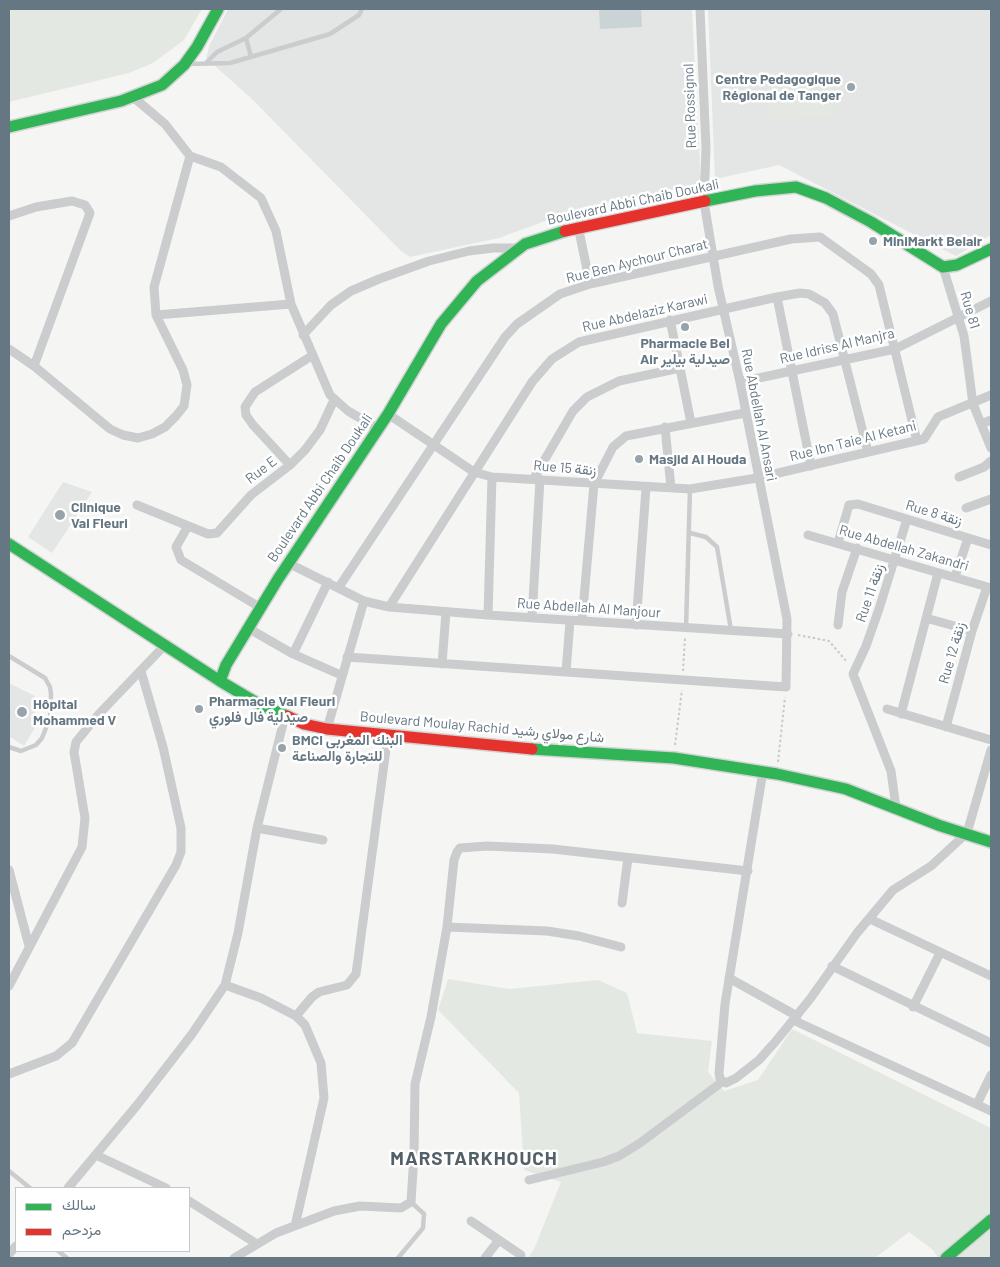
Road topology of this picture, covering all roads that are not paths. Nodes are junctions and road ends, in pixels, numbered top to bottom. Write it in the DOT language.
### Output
graph roads {
  1 [pos="218,9"];
  2 [pos="281,9"];
  3 [pos="362,9"];
  4 [pos="700,9"];
  5 [pos="246,38"];
  6 [pos="250,57"];
  7 [pos="206,63"];
  8 [pos="184,64"];
  9 [pos="133,97"];
  10 [pos="9,127"];
  11 [pos="190,156"];
  12 [pos="704,202"];
  13 [pos="9,216"];
  14 [pos="578,226"];
  15 [pos="519,248"];
  16 [pos="991,249"];
  17 [pos="713,257"];
  18 [pos="943,266"];
  19 [pos="590,284"];
  20 [pos="777,297"];
  21 [pos="991,301"];
  22 [pos="291,304"];
  23 [pos="724,310"];
  24 [pos="156,315"];
  25 [pos="959,318"];
  26 [pos="670,320"];
  27 [pos="304,336"];
  28 [pos="9,349"];
  29 [pos="895,349"];
  30 [pos="312,355"];
  31 [pos="845,360"];
  32 [pos="34,366"];
  33 [pos="680,368"];
  34 [pos="792,371"];
  35 [pos="740,382"];
  36 [pos="991,395"];
  37 [pos="334,400"];
  38 [pos="973,404"];
  39 [pos="745,413"];
  40 [pos="388,414"];
  41 [pos="991,420"];
  42 [pos="691,424"];
  43 [pos="981,424"];
  44 [pos="665,427"];
  45 [pos="377,428"];
  46 [pos="917,441"];
  47 [pos="432,444"];
  48 [pos="991,448"];
  49 [pos="868,452"];
  50 [pos="991,461"];
  51 [pos="290,465"];
  52 [pos="811,466"];
  53 [pos="474,472"];
  54 [pos="492,476"];
  55 [pos="959,477"];
  56 [pos="537,478"];
  57 [pos="757,478"];
  58 [pos="594,484"];
  59 [pos="646,488"];
  60 [pos="670,488"];
  61 [pos="690,489"];
  62 [pos="991,499"];
  63 [pos="137,505"];
  64 [pos="966,508"];
  65 [pos="906,519"];
  66 [pos="188,526"];
  67 [pos="690,534"];
  68 [pos="808,535"];
  69 [pos="968,538"];
  70 [pos="838,542"];
  71 [pos="9,544"];
  72 [pos="991,545"];
  73 [pos="857,548"];
  74 [pos="895,560"];
  75 [pos="288,563"];
  76 [pos="938,573"];
  77 [pos="955,577"];
  78 [pos="328,582"];
  79 [pos="338,587"];
  80 [pos="989,588"];
  81 [pos="364,601"];
  82 [pos="389,607"];
  83 [pos="261,608"];
  84 [pos="446,612"];
  85 [pos="488,615"];
  86 [pos="532,618"];
  87 [pos="926,618"];
  88 [pos="570,621"];
  89 [pos="582,621"];
  90 [pos="636,625"];
  91 [pos="838,625"];
  92 [pos="248,628"];
  93 [pos="686,628"];
  94 [pos="732,631"];
  95 [pos="972,631"];
  96 [pos="788,634"];
  97 [pos="166,644"];
  98 [pos="292,654"];
  99 [pos="9,656"];
  100 [pos="347,657"];
  101 [pos="442,664"];
  102 [pos="141,671"];
  103 [pos="566,672"];
  104 [pos="341,675"];
  105 [pos="220,682"];
  106 [pos="887,709"];
  107 [pos="901,714"];
  108 [pos="285,716"];
  109 [pos="946,727"];
  110 [pos="327,729"];
  111 [pos="388,734"];
  112 [pos="991,740"];
  113 [pos="9,748"];
  114 [pos="991,750"];
  115 [pos="763,772"];
  116 [pos="896,808"];
  117 [pos="257,828"];
  118 [pos="967,833"];
  119 [pos="323,840"];
  120 [pos="991,842"];
  121 [pos="628,858"];
  122 [pos="9,870"];
  123 [pos="748,871"];
  124 [pos="622,903"];
  125 [pos="870,919"];
  126 [pos="447,927"];
  127 [pos="28,946"];
  128 [pos="621,947"];
  129 [pos="940,953"];
  130 [pos="832,966"];
  131 [pos="991,976"];
  132 [pos="729,978"];
  133 [pos="225,985"];
  134 [pos="9,986"];
  135 [pos="913,1007"];
  136 [pos="296,1016"];
  137 [pos="795,1018"];
  138 [pos="991,1043"];
  139 [pos="9,1074"];
  140 [pos="991,1074"];
  141 [pos="722,1082"];
  142 [pos="977,1104"];
  143 [pos="991,1111"];
  144 [pos="96,1155"];
  145 [pos="9,1171"];
  146 [pos="529,1180"];
  147 [pos="29,1187"];
  148 [pos="69,1187"];
  149 [pos="164,1187"];
  150 [pos="411,1202"];
  151 [pos="190,1203"];
  152 [pos="991,1220"];
  153 [pos="471,1221"];
  154 [pos="296,1226"];
  155 [pos="499,1240"];
  156 [pos="257,1244"];
  157 [pos="521,1255"];
  158 [pos="234,1258"];
  159 [pos="398,1258"];
  160 [pos="484,1258"];
  161 [pos="946,1258"];
  1 -- 8 [label="street"];
  2 -- 5 [label="lane"];
  3 -- 6 [label="lane"];
  4 -- 12 [label="street, Rue Rossignol"];
  5 -- 6 [label="lane"];
  5 -- 7 [label="lane"];
  6 -- 7 [label="lane"];
  7 -- 8 [label="lane"];
  8 -- 9 [label="street"];
  9 -- 10 [label="street"];
  9 -- 11 [label="street"];
  11 -- 22 [label="street"];
  11 -- 24 [label="street"];
  12 -- 14 [label="street, Boulevard Abbi Chaib Doukali"];
  12 -- 17 [label="street, Rue Abdellah Al Ansari"];
  12 -- 18 [label="street, Boulevard Abbi Chaib Doukali"];
  13 -- 32 [label="street"];
  14 -- 15 [label="street, Boulevard Abbi Chaib Doukali"];
  14 -- 19 [label="street"];
  15 -- 27 [label="street"];
  15 -- 40 [label="street, Boulevard Abbi Chaib Doukali"];
  16 -- 18 [label="street"];
  17 -- 19 [label="street, Rue Ben Aychour Charat"];
  17 -- 23 [label="street, Rue Abdellah Al Ansari"];
  17 -- 29 [label="street, Rue Ben Aychour Charat"];
  18 -- 25 [label="street, Rue 81"];
  19 -- 47 [label="street, Rue Ben Aychour Charat"];
  20 -- 23 [label="street, Rue Abdelaziz Karawi"];
  20 -- 31 [label="street, Rue Abdelaziz Karawi"];
  20 -- 34 [label="street"];
  21 -- 25 [label="street, Rue Idriss Al Manjra"];
  22 -- 24 [label="street"];
  22 -- 27 [label="street"];
  23 -- 26 [label="street, Rue Abdelaziz Karawi"];
  23 -- 35 [label="street, Rue Abdellah Al Ansari"];
  24 -- 32 [label="street"];
  25 -- 29 [label="street, Rue Idriss Al Manjra"];
  25 -- 38 [label="street, Rue 81"];
  26 -- 33 [label="street"];
  26 -- 53 [label="street, Rue Abdelaziz Karawi"];
  27 -- 30 [label="street"];
  28 -- 32 [label="street"];
  29 -- 31 [label="street, Rue Idriss Al Manjra"];
  29 -- 46 [label="street, Rue Ben Aychour Charat"];
  30 -- 37 [label="street"];
  30 -- 51 [label="street"];
  31 -- 34 [label="street, Rue Idriss Al Manjra"];
  31 -- 49 [label="street, Rue Abdelaziz Karawi"];
  33 -- 42 [label="street"];
  33 -- 56 [label="street"];
  34 -- 35 [label="street, Rue Idriss Al Manjra"];
  34 -- 52 [label="street"];
  35 -- 39 [label="street, Rue Abdellah Al Ansari"];
  36 -- 38 [label="street, Rue Ibn Taie Al Ketani"];
  37 -- 45 [label="street"];
  37 -- 51 [label="street, Rue E"];
  38 -- 43 [label="street, Rue 81"];
  38 -- 46 [label="street, Rue Ibn Taie Al Ketani"];
  39 -- 42 [label="street"];
  39 -- 57 [label="street, Rue Abdellah Al Ansari"];
  40 -- 45 [label="street, Boulevard Abbi Chaib Doukali"];
  40 -- 47 [label="street, Rue 15 زنقة"];
  41 -- 43 [label="street"];
  42 -- 44 [label="street"];
  43 -- 48 [label="street, Rue 81"];
  44 -- 58 [label="street"];
  44 -- 60 [label="street"];
  45 -- 75 [label="street, Boulevard Abbi Chaib Doukali"];
  46 -- 49 [label="street, Rue Ibn Taie Al Ketani"];
  47 -- 53 [label="street, Rue 15 زنقة"];
  47 -- 79 [label="street, Rue Ben Aychour Charat"];
  49 -- 52 [label="street, Rue Ibn Taie Al Ketani"];
  50 -- 55 [label="street"];
  51 -- 66 [label="street, Rue E"];
  52 -- 57 [label="street, Rue Ibn Taie Al Ketani"];
  53 -- 54 [label="street, Rue 15 زنقة"];
  53 -- 82 [label="street, Rue Abdelaziz Karawi"];
  54 -- 56 [label="street, Rue 15 زنقة"];
  54 -- 85 [label="street"];
  56 -- 58 [label="street, Rue 15 زنقة"];
  56 -- 86 [label="street"];
  57 -- 61 [label="street, Rue 15 زنقة"];
  57 -- 96 [label="street, Rue Abdellah Al Ansari"];
  58 -- 59 [label="street, Rue 15 زنقة"];
  58 -- 89 [label="street"];
  59 -- 60 [label="street, Rue 15 زنقة"];
  59 -- 90 [label="street"];
  60 -- 61 [label="street, Rue 15 زنقة"];
  61 -- 67 [label="lane"];
  62 -- 64 [label="street"];
  63 -- 66 [label="street"];
  65 -- 69 [label="street, Rue 8 زنقة"];
  65 -- 70 [label="street, Rue 8 زنقة"];
  65 -- 74 [label="street, Rue 11 زنقة"];
  66 -- 83 [label="street"];
  67 -- 93 [label="lane"];
  67 -- 94 [label="lane"];
  68 -- 70 [label="street, Rue Abdellah Zakandri"];
  69 -- 72 [label="street, Rue 8 زنقة"];
  69 -- 77 [label="street"];
  70 -- 73 [label="street, Rue Abdellah Zakandri"];
  71 -- 97 [label="street, Boulevard Moulay Rachid شارع مولاي رشيد"];
  73 -- 74 [label="street, Rue Abdellah Zakandri"];
  73 -- 91 [label="street"];
  74 -- 76 [label="street, Rue Abdellah Zakandri"];
  74 -- 116 [label="street, Rue 11 زنقة"];
  75 -- 78 [label="street, Rue Abdellah Al Manjour"];
  75 -- 83 [label="street, Boulevard Abbi Chaib Doukali"];
  76 -- 77 [label="street, Rue Abdellah Zakandri"];
  76 -- 87 [label="street"];
  77 -- 80 [label="street, Rue Abdellah Zakandri"];
  78 -- 79 [label="street, Rue Abdellah Al Manjour"];
  78 -- 98 [label="street"];
  79 -- 81 [label="street, Rue Abdellah Al Manjour"];
  80 -- 95 [label="street, Rue 12 زنقة"];
  81 -- 82 [label="street, Rue Abdellah Al Manjour"];
  81 -- 100 [label="street"];
  82 -- 84 [label="street, Rue Abdellah Al Manjour"];
  83 -- 92 [label="street, Boulevard Abbi Chaib Doukali"];
  84 -- 85 [label="street, Rue Abdellah Al Manjour"];
  84 -- 101 [label="street"];
  85 -- 86 [label="street, Rue Abdellah Al Manjour"];
  86 -- 88 [label="street, Rue Abdellah Al Manjour"];
  87 -- 95 [label="street"];
  87 -- 107 [label="street"];
  88 -- 89 [label="street, Rue Abdellah Al Manjour"];
  88 -- 103 [label="street"];
  89 -- 90 [label="street, Rue Abdellah Al Manjour"];
  90 -- 93 [label="street, Rue Abdellah Al Manjour"];
  92 -- 98 [label="street"];
  92 -- 105 [label="street, Boulevard Abbi Chaib Doukali"];
  93 -- 94 [label="street, Rue Abdellah Al Manjour"];
  94 -- 96 [label="street, Rue Abdellah Al Manjour"];
  95 -- 109 [label="street, Rue 12 زنقة"];
  96 -- 103 [label="street, Rue Abdellah Al Ansari"];
  97 -- 102 [label="street"];
  97 -- 105 [label="street, Boulevard Moulay Rachid شارع مولاي رشيد"];
  98 -- 104 [label="street"];
  99 -- 113 [label="lane"];
  100 -- 101 [label="street"];
  100 -- 104 [label="street"];
  101 -- 103 [label="street"];
  102 -- 127 [label="street"];
  102 -- 139 [label="street"];
  104 -- 110 [label="street"];
  105 -- 108 [label="street, Boulevard Moulay Rachid شارع مولاي رشيد"];
  106 -- 107 [label="street"];
  107 -- 109 [label="street"];
  108 -- 110 [label="street, Boulevard Moulay Rachid شارع مولاي رشيد"];
  108 -- 117 [label="street"];
  109 -- 112 [label="street"];
  110 -- 111 [label="street, Boulevard Moulay Rachid شارع مولاي رشيد"];
  111 -- 115 [label="street, Boulevard Moulay Rachid شارع مولاي رشيد"];
  111 -- 136 [label="street"];
  114 -- 118 [label="street"];
  115 -- 116 [label="street, Boulevard Moulay Rachid شارع مولاي رشيد"];
  115 -- 123 [label="street"];
  116 -- 118 [label="street, Boulevard Moulay Rachid شارع مولاي رشيد"];
  117 -- 119 [label="street"];
  117 -- 133 [label="street"];
  118 -- 120 [label="street, Boulevard Moulay Rachid شارع مولاي رشيد"];
  118 -- 125 [label="street"];
  121 -- 123 [label="street"];
  121 -- 124 [label="street"];
  121 -- 126 [label="street"];
  122 -- 127 [label="street"];
  123 -- 132 [label="street"];
  125 -- 129 [label="street"];
  125 -- 130 [label="street"];
  126 -- 128 [label="street"];
  126 -- 150 [label="street"];
  127 -- 134 [label="street"];
  129 -- 131 [label="street"];
  129 -- 135 [label="street"];
  130 -- 135 [label="street"];
  130 -- 137 [label="street"];
  132 -- 137 [label="street"];
  132 -- 141 [label="street"];
  133 -- 136 [label="street"];
  133 -- 144 [label="street"];
  135 -- 138 [label="street"];
  136 -- 154 [label="street"];
  137 -- 141 [label="street"];
  137 -- 142 [label="street"];
  140 -- 142 [label="street"];
  141 -- 146 [label="street"];
  142 -- 143 [label="street"];
  144 -- 148 [label="street"];
  144 -- 149 [label="street"];
  145 -- 147 [label="lane"];
  150 -- 154 [label="street"];
  150 -- 159 [label="lane"];
  151 -- 156 [label="street"];
  152 -- 161 [label="street"];
  153 -- 155 [label="street"];
  154 -- 156 [label="street"];
  155 -- 157 [label="street"];
  155 -- 160 [label="street"];
  156 -- 158 [label="street"];
}
